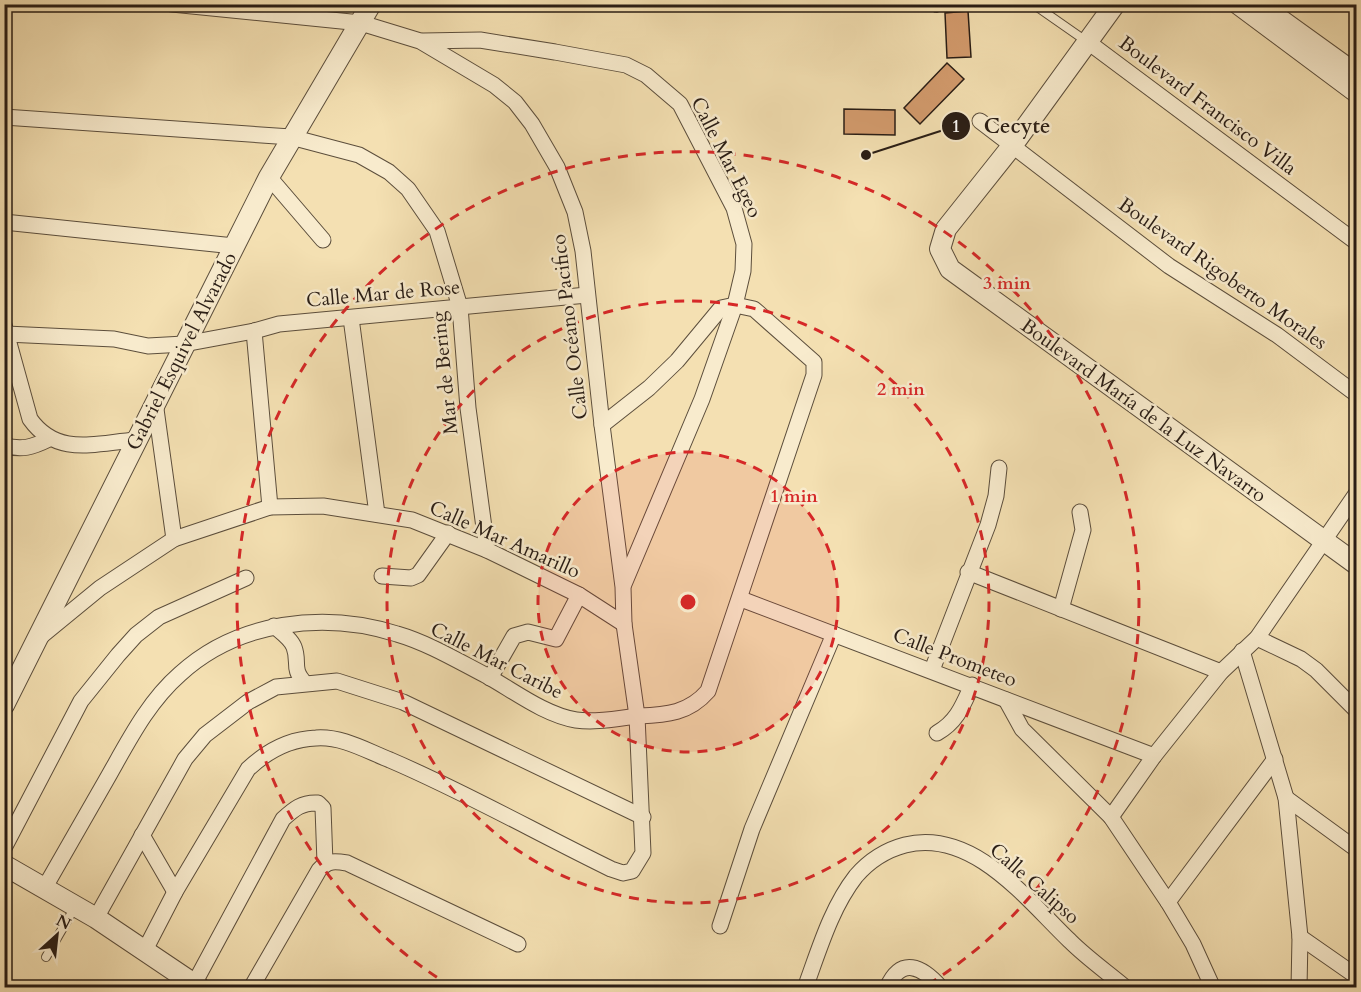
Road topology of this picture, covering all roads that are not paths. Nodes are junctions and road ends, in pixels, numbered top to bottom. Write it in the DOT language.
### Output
graph roads {
  1 [pos="172,4"];
  2 [pos="371,4"];
  3 [pos="1033,4"];
  4 [pos="1114,4"];
  5 [pos="1238,4"];
  6 [pos="1263,4"];
  7 [pos="361,23"];
  8 [pos="420,41"];
  9 [pos="1088,42"];
  10 [pos="1356,71"];
  11 [pos="1356,92"];
  12 [pos="4,117"];
  13 [pos="980,122"];
  14 [pos="291,137"];
  15 [pos="1012,146"];
  16 [pos="269,177"];
  17 [pos="4,222"];
  18 [pos="323,240"];
  19 [pos="1356,242"];
  20 [pos="234,246"];
  21 [pos="587,295"];
  22 [pos="735,305"];
  23 [pos="460,307"];
  24 [pos="351,318"];
  25 [pos="5,330"];
  26 [pos="254,332"];
  27 [pos="184,344"];
  28 [pos="1356,394"];
  29 [pos="156,402"];
  30 [pos="602,425"];
  31 [pos="49,439"];
  32 [pos="136,440"];
  33 [pos="4,445"];
  34 [pos="999,468"];
  35 [pos="1356,494"];
  36 [pos="270,507"];
  37 [pos="1080,512"];
  38 [pos="377,514"];
  39 [pos="448,533"];
  40 [pos="174,539"];
  41 [pos="1326,542"];
  42 [pos="487,550"];
  43 [pos="1356,564"];
  44 [pos="968,572"];
  45 [pos="382,576"];
  46 [pos="246,578"];
  47 [pos="623,587"];
  48 [pos="579,595"];
  49 [pos="741,599"];
  50 [pos="1061,609"];
  51 [pos="624,624"];
  52 [pos="274,626"];
  53 [pos="834,634"];
  54 [pos="39,638"];
  55 [pos="1257,638"];
  56 [pos="1242,651"];
  57 [pos="932,670"];
  58 [pos="1221,672"];
  59 [pos="490,678"];
  60 [pos="305,683"];
  61 [pos="972,685"];
  62 [pos="1006,700"];
  63 [pos="4,705"];
  64 [pos="1356,710"];
  65 [pos="637,716"];
  66 [pos="937,733"];
  67 [pos="1154,756"];
  68 [pos="1275,759"];
  69 [pos="1286,798"];
  70 [pos="644,817"];
  71 [pos="1111,817"];
  72 [pos="142,835"];
  73 [pos="4,848"];
  74 [pos="1356,849"];
  75 [pos="325,863"];
  76 [pos="4,866"];
  77 [pos="45,887"];
  78 [pos="175,892"];
  79 [pos="1168,902"];
  80 [pos="75,905"];
  81 [pos="96,918"];
  82 [pos="720,926"];
  83 [pos="1300,937"];
  84 [pos="518,944"];
  85 [pos="145,950"];
  86 [pos="46,957"];
  87 [pos="1356,976"];
  88 [pos="197,986"];
  89 [pos="251,987"];
  90 [pos="805,987"];
  91 [pos="887,987"];
  92 [pos="941,987"];
  93 [pos="1126,987"];
  94 [pos="1213,987"];
  95 [pos="1299,987"];
  1 -- 7 [label="street, Calle Océano Pacifico"];
  2 -- 7 [label="street, Gabriel Esquivel Alvarado"];
  3 -- 9 [label="lane, Boulevard Francisco Villa"];
  4 -- 9 [label="street"];
  5 -- 11 [label="street"];
  6 -- 10 [label="street"];
  7 -- 8 [label="street, Calle Océano Pacifico"];
  7 -- 14 [label="street, Gabriel Esquivel Alvarado"];
  8 -- 21 [label="street, Calle Océano Pacifico"];
  8 -- 22 [label="street, Calle Mar Egeo"];
  9 -- 15 [label="street"];
  9 -- 19 [label="street, Boulevard Francisco Villa"];
  12 -- 14 [label="street, Mar de Bering"];
  13 -- 15 [label="street, Boulevard Rigoberto Morales"];
  14 -- 16 [label="street, Gabriel Esquivel Alvarado"];
  14 -- 23 [label="street, Mar de Bering"];
  15 -- 28 [label="street, Boulevard Rigoberto Morales"];
  15 -- 41 [label="street, Boulevard María de la Luz Navarro"];
  16 -- 18 [label="street"];
  16 -- 20 [label="street, Gabriel Esquivel Alvarado"];
  17 -- 20 [label="street"];
  20 -- 27 [label="street, Gabriel Esquivel Alvarado"];
  21 -- 23 [label="street, Calle Mar de Rose"];
  21 -- 30 [label="street, Calle Océano Pacifico"];
  22 -- 30 [label="street"];
  22 -- 47 [label="street, Calle Mar Egeo"];
  22 -- 49 [label="street, Calle Mar Caribe"];
  23 -- 24 [label="street, Calle Mar de Rose"];
  23 -- 42 [label="street, Mar de Bering"];
  24 -- 26 [label="street, Calle Mar de Rose"];
  24 -- 38 [label="street"];
  25 -- 27 [label="street, Calle Mar de Rose"];
  25 -- 31 [label="street"];
  26 -- 27 [label="street, Calle Mar de Rose"];
  26 -- 36 [label="street"];
  27 -- 29 [label="street, Gabriel Esquivel Alvarado"];
  29 -- 32 [label="street, Gabriel Esquivel Alvarado"];
  29 -- 40 [label="street"];
  30 -- 47 [label="street, Calle Océano Pacifico"];
  31 -- 32 [label="street"];
  31 -- 33 [label="street"];
  32 -- 54 [label="street, Gabriel Esquivel Alvarado"];
  34 -- 44 [label="street"];
  35 -- 41 [label="street"];
  36 -- 38 [label="street, Calle Mar Amarillo"];
  36 -- 40 [label="street, Calle Mar Amarillo"];
  37 -- 50 [label="street"];
  38 -- 39 [label="street, Calle Mar Amarillo"];
  39 -- 42 [label="street, Calle Mar Amarillo"];
  39 -- 45 [label="street"];
  40 -- 54 [label="street, Calle Mar Amarillo"];
  41 -- 43 [label="street, Boulevard María de la Luz Navarro"];
  41 -- 55 [label="street"];
  42 -- 48 [label="street, Calle Mar Amarillo"];
  44 -- 50 [label="street"];
  44 -- 57 [label="street"];
  46 -- 73 [label="street"];
  47 -- 51 [label="street, Calle Océano Pacifico"];
  48 -- 51 [label="street, Calle Mar Amarillo"];
  48 -- 59 [label="street"];
  49 -- 53 [label="street, Calle Prometeo"];
  49 -- 65 [label="street, Calle Mar Caribe"];
  50 -- 58 [label="street"];
  51 -- 65 [label="street, Calle Océano Pacifico"];
  52 -- 59 [label="street, Calle Mar Caribe"];
  52 -- 60 [label="street"];
  52 -- 77 [label="street, Calle Mar Caribe"];
  53 -- 57 [label="street, Calle Prometeo"];
  53 -- 82 [label="street"];
  54 -- 63 [label="street, Gabriel Esquivel Alvarado"];
  55 -- 56 [label="street"];
  55 -- 64 [label="street"];
  56 -- 58 [label="street"];
  56 -- 68 [label="street"];
  57 -- 61 [label="street, Calle Prometeo"];
  58 -- 67 [label="street"];
  59 -- 65 [label="street, Calle Mar Caribe"];
  60 -- 70 [label="street"];
  60 -- 72 [label="street"];
  61 -- 62 [label="street, Calle Prometeo"];
  61 -- 66 [label="street"];
  62 -- 67 [label="street, Calle Prometeo"];
  62 -- 71 [label="street"];
  65 -- 70 [label="street, Calle Océano Pacifico"];
  67 -- 71 [label="street"];
  68 -- 69 [label="street"];
  68 -- 79 [label="street"];
  69 -- 74 [label="street"];
  69 -- 83 [label="street"];
  70 -- 78 [label="street, Calle Océano Pacifico"];
  71 -- 79 [label="street"];
  72 -- 78 [label="street"];
  72 -- 81 [label="street"];
  75 -- 84 [label="street"];
  75 -- 88 [label="street"];
  75 -- 89 [label="street"];
  76 -- 77 [label="street"];
  77 -- 80 [label="street"];
  78 -- 85 [label="street"];
  79 -- 94 [label="street"];
  80 -- 81 [label="street"];
  80 -- 86 [label="lane"];
  81 -- 85 [label="street"];
  83 -- 87 [label="street"];
  83 -- 95 [label="street"];
  85 -- 88 [label="street"];
  90 -- 93 [label="street, Calle Calipso"];
  91 -- 92 [label="street"];
}
